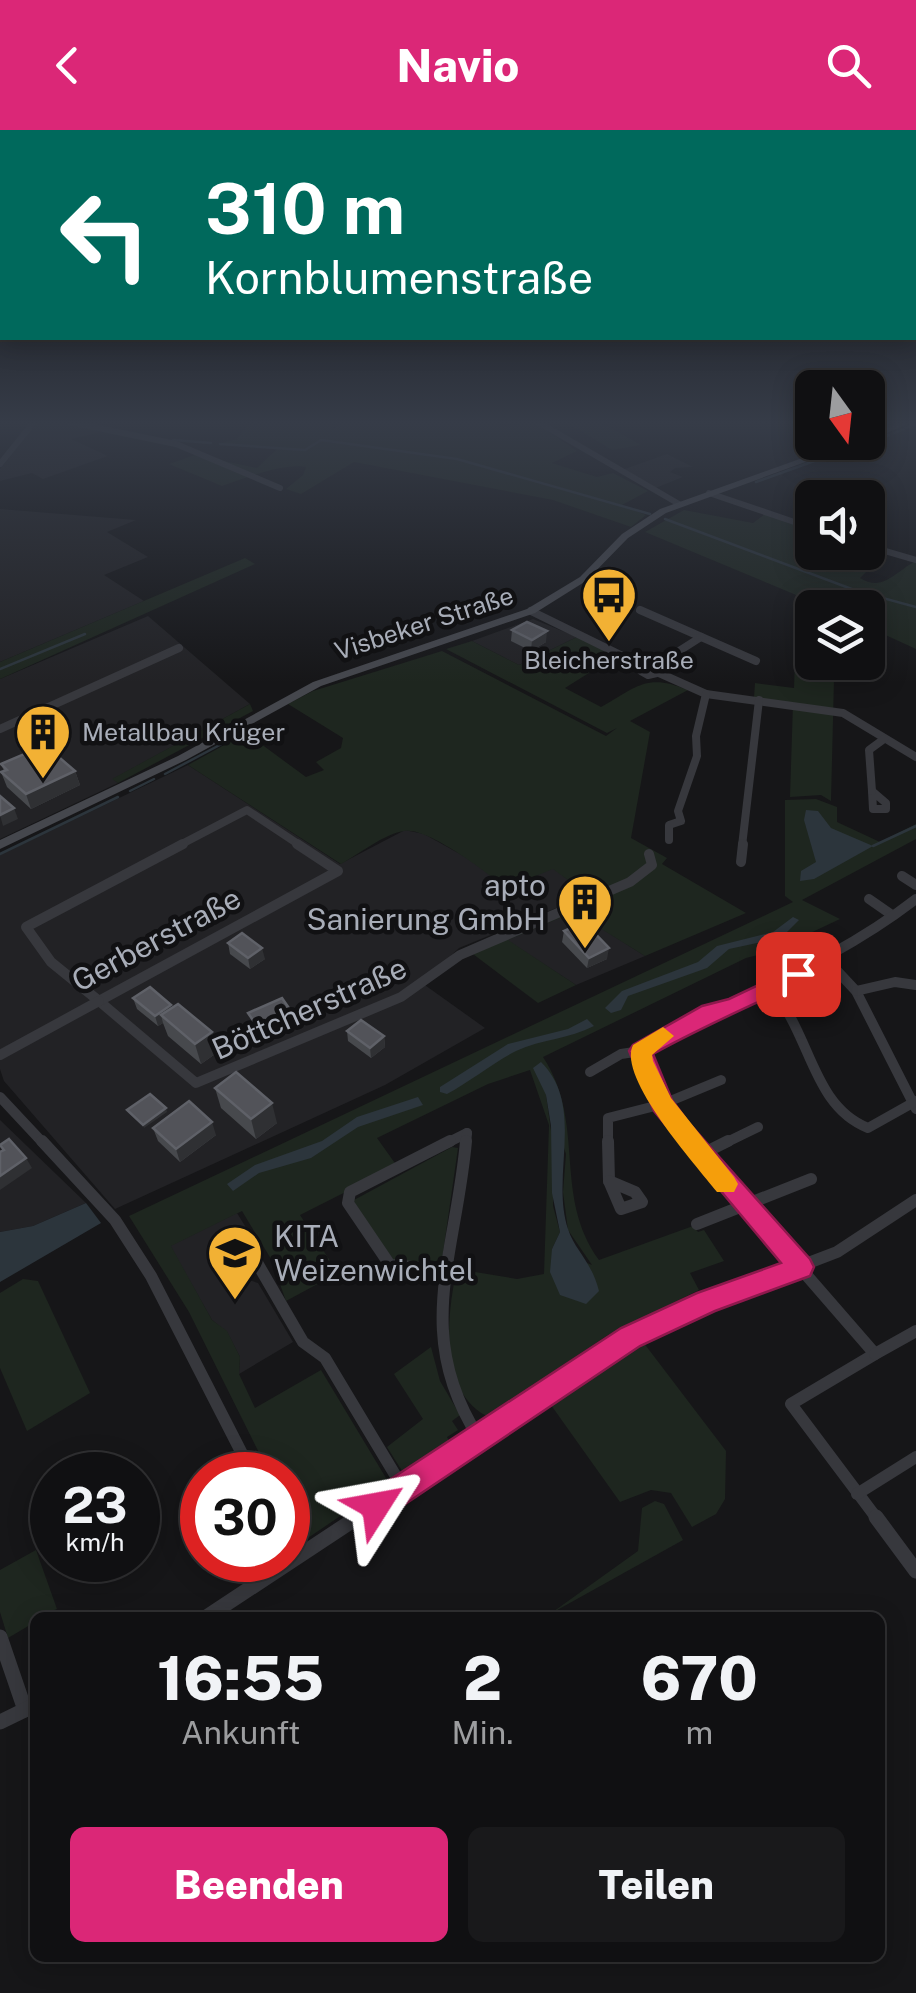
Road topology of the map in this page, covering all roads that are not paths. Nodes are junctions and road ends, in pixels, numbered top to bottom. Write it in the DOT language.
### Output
graph roads {
  1 [pos="670,509"];
  2 [pos="756,509"];
  3 [pos="795,522"];
  4 [pos="885,551"];
  5 [pos="916,560"];
  6 [pos="640,610"];
  7 [pos="531,611"];
  8 [pos="701,637"];
  9 [pos="180,648"];
  10 [pos="756,661"];
  11 [pos="658,669"];
  12 [pos="706,694"];
  13 [pos="759,700"];
  14 [pos="0,729"];
  15 [pos="884,739"];
  16 [pos="916,757"];
  17 [pos="869,790"];
  18 [pos="669,840"];
  19 [pos="0,845"];
  20 [pos="650,854"];
  21 [pos="741,862"];
  22 [pos="902,876"];
  23 [pos="916,886"];
  24 [pos="916,898"];
  25 [pos="869,899"];
  26 [pos="892,915"];
  27 [pos="826,960"];
  28 [pos="916,985"];
  29 [pos="770,988"];
  30 [pos="856,991"];
  31 [pos="95,999"];
  32 [pos="640,1051"];
  33 [pos="0,1055"];
  34 [pos="590,1072"];
  35 [pos="721,1080"];
  36 [pos="0,1098"];
  37 [pos="662,1104"];
  38 [pos="915,1104"];
  39 [pos="758,1127"];
  40 [pos="700,1155"];
  41 [pos="811,1179"];
  42 [pos="609,1181"];
  43 [pos="916,1200"];
  44 [pos="746,1204"];
  45 [pos="697,1224"];
  46 [pos="256,1261"];
  47 [pos="801,1267"];
  48 [pos="447,1270"];
  49 [pos="916,1330"];
  50 [pos="875,1354"];
  51 [pos="479,1438"];
  52 [pos="241,1452"];
  53 [pos="916,1457"];
  54 [pos="403,1488"];
  55 [pos="856,1494"];
  56 [pos="310,1544"];
  57 [pos="916,1571"];
  58 [pos="254,1582"];
  59 [pos="213,1612"];
  60 [pos="0,1637"];
  61 [pos="30,1707"];
  62 [pos="0,1722"];
  1 -- 7 [label="main road, Visbeker Straße"];
  2 -- 3 [label="street"];
  4 -- 5 [label="street"];
  6 -- 8 [label="street"];
  7 -- 11 [label="street"];
  7 -- 19 [label="main road, Visbeker Straße"];
  8 -- 10 [label="street"];
  8 -- 11 [label="street"];
  9 -- 14 [label="street"];
  11 -- 12 [label="street"];
  12 -- 13 [label="street"];
  12 -- 18 [label="street"];
  13 -- 15 [label="street"];
  13 -- 21 [label="street"];
  15 -- 16 [label="street"];
  15 -- 17 [label="street"];
  20 -- 31 [label="street, Böttcherstraße"];
  22 -- 23 [label="street"];
  24 -- 26 [label="street"];
  25 -- 26 [label="street"];
  26 -- 27 [label="street"];
  27 -- 29 [label="street"];
  27 -- 30 [label="street"];
  28 -- 30 [label="street"];
  29 -- 32 [label="street"];
  29 -- 38 [label="street"];
  30 -- 38 [label="street"];
  31 -- 31 [label="street, Gerberstraße"];
  31 -- 33 [label="street, Gerberstraße"];
  32 -- 34 [label="street"];
  32 -- 37 [label="street"];
  35 -- 37 [label="street"];
  36 -- 52 [label="street"];
  37 -- 40 [label="street"];
  37 -- 42 [label="street"];
  39 -- 40 [label="street"];
  40 -- 44 [label="street"];
  41 -- 44 [label="street"];
  43 -- 47 [label="street"];
  44 -- 45 [label="street"];
  44 -- 47 [label="street"];
  46 -- 54 [label="street"];
  47 -- 50 [label="street"];
  47 -- 51 [label="street"];
  48 -- 48 [label="street"];
  48 -- 51 [label="street"];
  49 -- 50 [label="street"];
  50 -- 55 [label="street"];
  51 -- 54 [label="street"];
  53 -- 55 [label="street"];
  54 -- 56 [label="street"];
  55 -- 57 [label="street"];
  58 -- 59 [label="street"];
  60 -- 61 [label="street"];
  61 -- 62 [label="street"];
}
